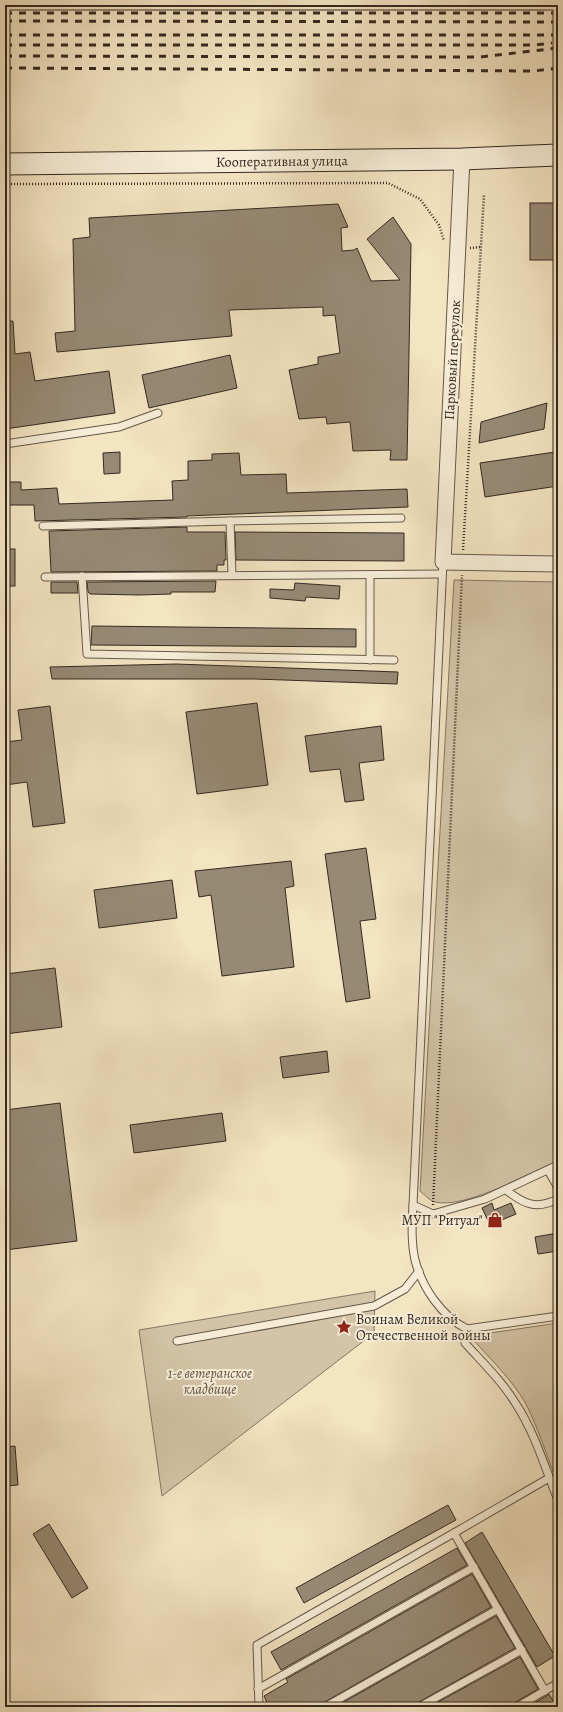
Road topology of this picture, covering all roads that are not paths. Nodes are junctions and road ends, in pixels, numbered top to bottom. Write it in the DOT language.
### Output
graph roads {
  1 [pos="558,155"];
  2 [pos="462,159"];
  3 [pos="5,164"];
  4 [pos="158,413"];
  5 [pos="5,444"];
  6 [pos="401,518"];
  7 [pos="230,521"];
  8 [pos="43,526"];
  9 [pos="558,564"];
  10 [pos="442,568"];
  11 [pos="232,575"];
  12 [pos="370,575"];
  13 [pos="82,576"];
  14 [pos="45,577"];
  15 [pos="370,660"];
  16 [pos="394,660"];
  17 [pos="558,1165"];
  18 [pos="548,1170"];
  19 [pos="506,1190"];
  20 [pos="413,1205"];
  21 [pos="419,1271"];
  22 [pos="558,1316"];
  23 [pos="467,1329"];
  24 [pos="176,1341"];
  25 [pos="549,1478"];
  26 [pos="558,1500"];
  27 [pos="454,1533"];
  28 [pos="474,1567"];
  29 [pos="498,1609"];
  30 [pos="522,1650"];
  31 [pos="558,1683"];
  32 [pos="258,1689"];
  33 [pos="545,1691"];
  34 [pos="259,1707"];
  35 [pos="325,1707"];
  36 [pos="419,1707"];
  37 [pos="517,1707"];
  1 -- 2 [label="main road, Кооперативная улица"];
  2 -- 3 [label="main road, Кооперативная улица"];
  2 -- 10 [label="street, Парковый переулок"];
  4 -- 5 [label="lane"];
  6 -- 7 [label="lane"];
  7 -- 8 [label="lane"];
  7 -- 11 [label="lane"];
  9 -- 10 [label="street"];
  10 -- 12 [label="lane"];
  10 -- 20 [label="lane"];
  11 -- 12 [label="lane"];
  11 -- 13 [label="lane"];
  12 -- 15 [label="lane"];
  13 -- 14 [label="lane"];
  13 -- 15 [label="lane"];
  15 -- 16 [label="lane"];
  17 -- 18 [label="lane"];
  18 -- 19 [label="lane"];
  18 -- 19 [label="lane"];
  19 -- 20 [label="lane"];
  20 -- 21 [label="lane"];
  21 -- 23 [label="lane"];
  21 -- 24 [label="lane"];
  22 -- 23 [label="lane"];
  23 -- 25 [label="lane"];
  25 -- 26 [label="lane"];
  25 -- 27 [label="lane"];
  27 -- 28 [label="lane"];
  27 -- 32 [label="lane"];
  28 -- 29 [label="lane"];
  28 -- 32 [label="lane"];
  29 -- 30 [label="lane"];
  29 -- 35 [label="lane"];
  30 -- 33 [label="lane"];
  30 -- 36 [label="lane"];
  31 -- 33 [label="lane"];
  32 -- 34 [label="lane"];
  33 -- 37 [label="lane"];
}
